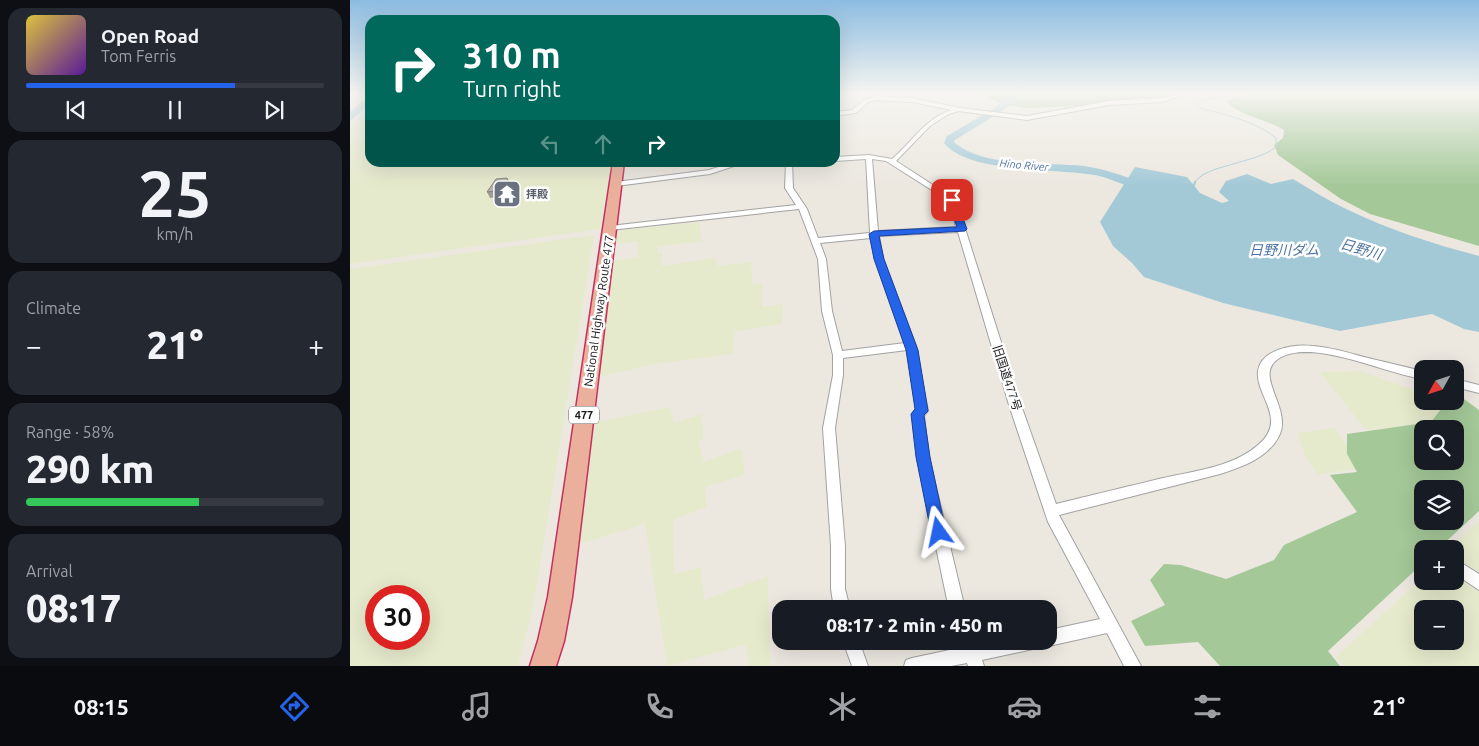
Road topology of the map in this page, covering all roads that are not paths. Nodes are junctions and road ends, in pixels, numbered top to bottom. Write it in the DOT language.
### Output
graph roads {
  1 [pos="928,124"];
  2 [pos="869,157"];
  3 [pos="840,159"];
  4 [pos="893,161"];
  5 [pos="618,167"];
  6 [pos="726,167"];
  7 [pos="789,167"];
  8 [pos="616,184"];
  9 [pos="801,207"];
  10 [pos="610,228"];
  11 [pos="962,229"];
  12 [pos="874,234"];
  13 [pos="816,241"];
  14 [pos="911,346"];
  15 [pos="838,355"];
  16 [pos="1414,373"];
  17 [pos="1464,385"];
  18 [pos="1479,389"];
  19 [pos="1051,511"];
  20 [pos="1464,572"];
  21 [pos="1479,583"];
  22 [pos="840,600"];
  23 [pos="955,600"];
  24 [pos="1110,625"];
  25 [pos="1057,636"];
  26 [pos="854,650"];
  27 [pos="989,650"];
  28 [pos="970,654"];
  29 [pos="543,666"];
  30 [pos="860,666"];
  31 [pos="912,666"];
  32 [pos="1133,666"];
  1 -- 4 [label="street"];
  2 -- 3 [label="street, 旧国道477号"];
  2 -- 4 [label="street, 旧国道477号"];
  2 -- 12 [label="street"];
  4 -- 11 [label="street, 旧国道477号"];
  5 -- 8 [label="highway, National Highway Route 477 / 477"];
  6 -- 8 [label="street"];
  7 -- 9 [label="street"];
  8 -- 10 [label="highway, National Highway Route 477 / 477"];
  9 -- 10 [label="street"];
  9 -- 13 [label="street"];
  10 -- 29 [label="highway, National Highway Route 477 / 477"];
  11 -- 12 [label="street"];
  11 -- 19 [label="street, 旧国道477号"];
  12 -- 13 [label="street"];
  12 -- 14 [label="street"];
  13 -- 15 [label="street"];
  14 -- 15 [label="street"];
  14 -- 23 [label="street"];
  15 -- 22 [label="street"];
  16 -- 19 [label="street"];
  17 -- 18 [label="street"];
  19 -- 24 [label="street, 旧国道477号"];
  20 -- 21 [label="street"];
  24 -- 25 [label="street"];
  24 -- 32 [label="street, 旧国道477号"];
  26 -- 30 [label="street"];
  27 -- 28 [label="street"];
  28 -- 31 [label="street"];
}
